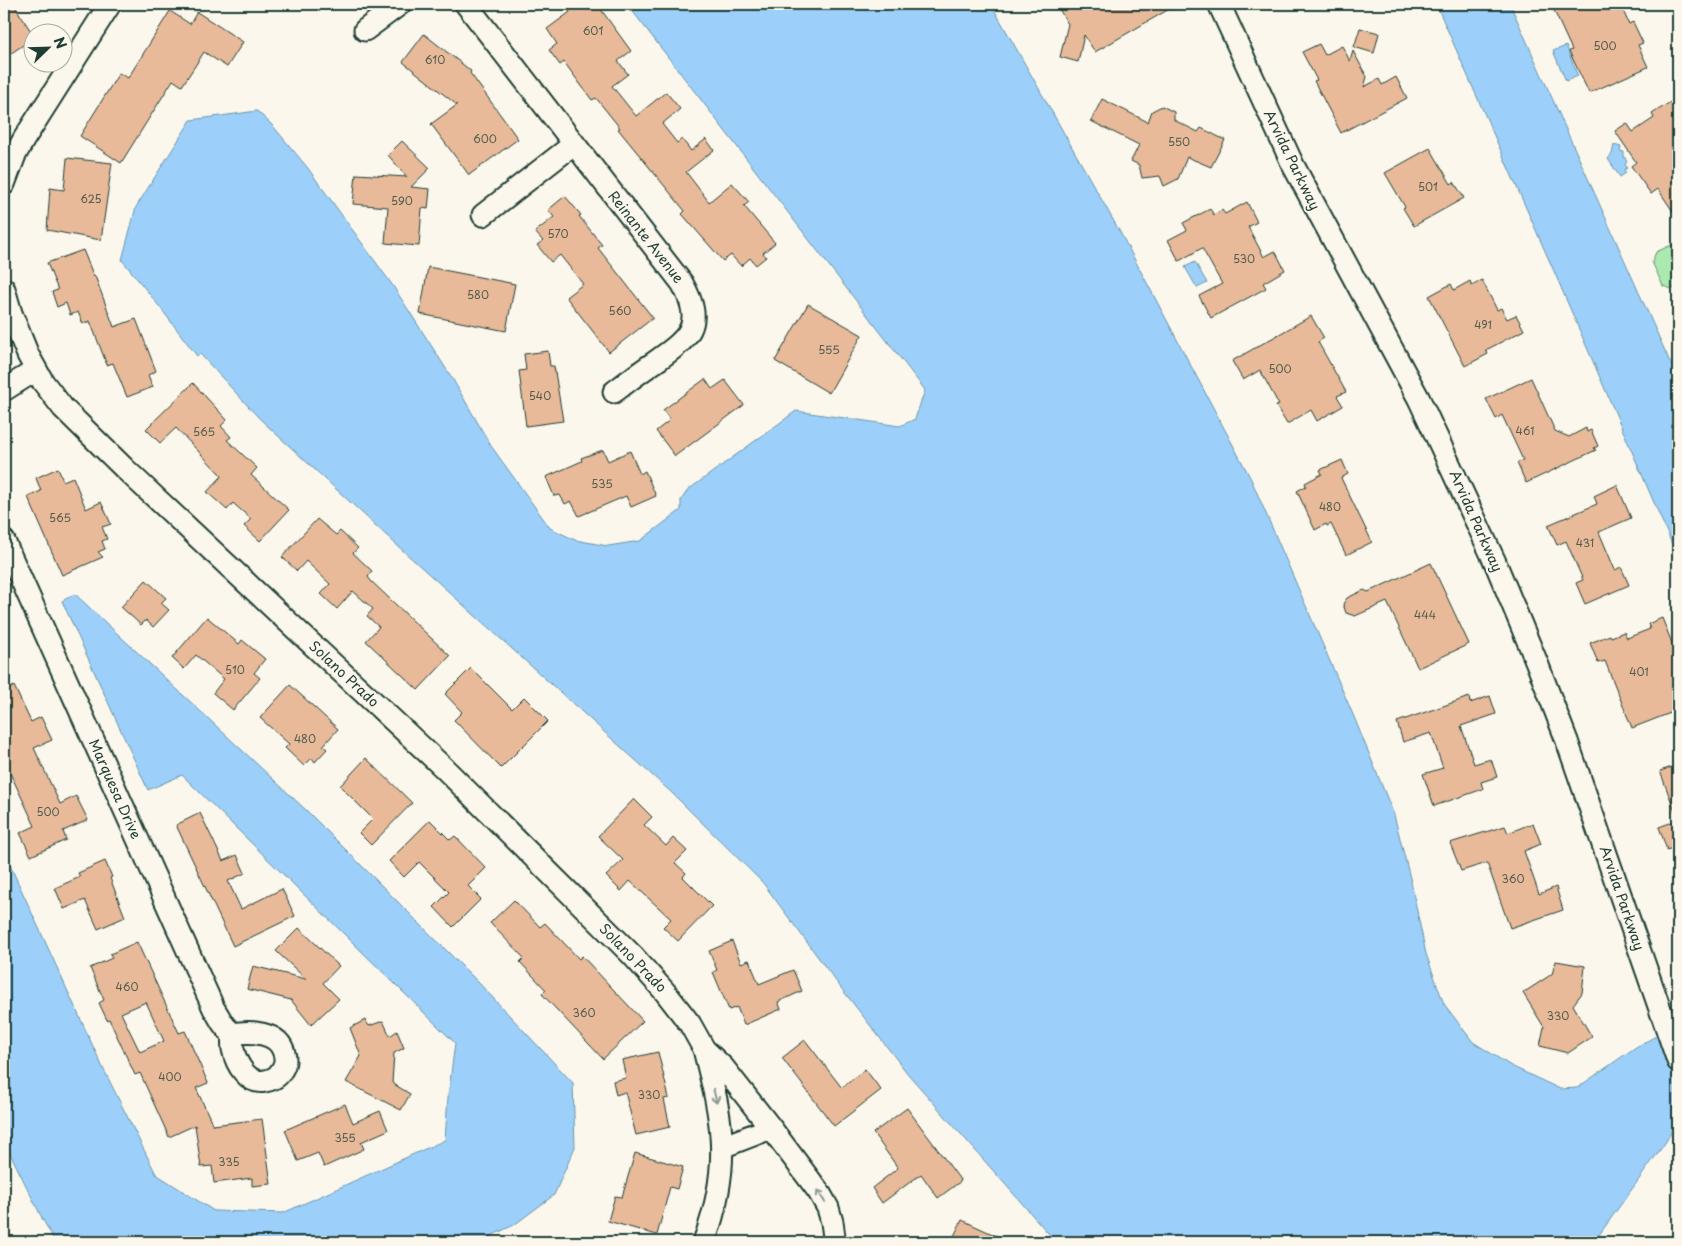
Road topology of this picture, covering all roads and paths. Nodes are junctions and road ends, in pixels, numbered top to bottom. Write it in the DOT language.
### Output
graph roads {
  1 [pos="110,4"];
  2 [pos="400,4"];
  3 [pos="466,4"];
  4 [pos="1219,4"];
  5 [pos="365,30"];
  6 [pos="574,144"];
  7 [pos="9,152"];
  8 [pos="4,184"];
  9 [pos="483,215"];
  10 [pos="4,293"];
  11 [pos="36,370"];
  12 [pos="4,390"];
  13 [pos="614,392"];
  14 [pos="4,541"];
  15 [pos="232,1034"];
  16 [pos="704,1049"];
  17 [pos="1678,1061"];
  18 [pos="772,1128"];
  19 [pos="722,1147"];
  20 [pos="704,1242"];
  21 [pos="833,1242"];
  1 -- 7 [label="street"];
  2 -- 5 [label="street"];
  3 -- 6 [label="street, Reinante Avenue"];
  4 -- 17 [label="street, Arvida Parkway"];
  6 -- 9 [label="street"];
  6 -- 13 [label="street, Reinante Avenue"];
  7 -- 8 [label="street"];
  10 -- 11 [label="street, Solano Prado"];
  11 -- 12 [label="street"];
  11 -- 16 [label="street, Solano Prado"];
  14 -- 15 [label="street, Marquesa Drive"];
  16 -- 18 [label="street, Solano Prado"];
  16 -- 19 [label="street, Solano Prado, one-way"];
  18 -- 19 [label="street"];
  21 -- 18 [label="street, Solano Prado, one-way"];
  19 -- 20 [label="street, Solano Prado"];
}
